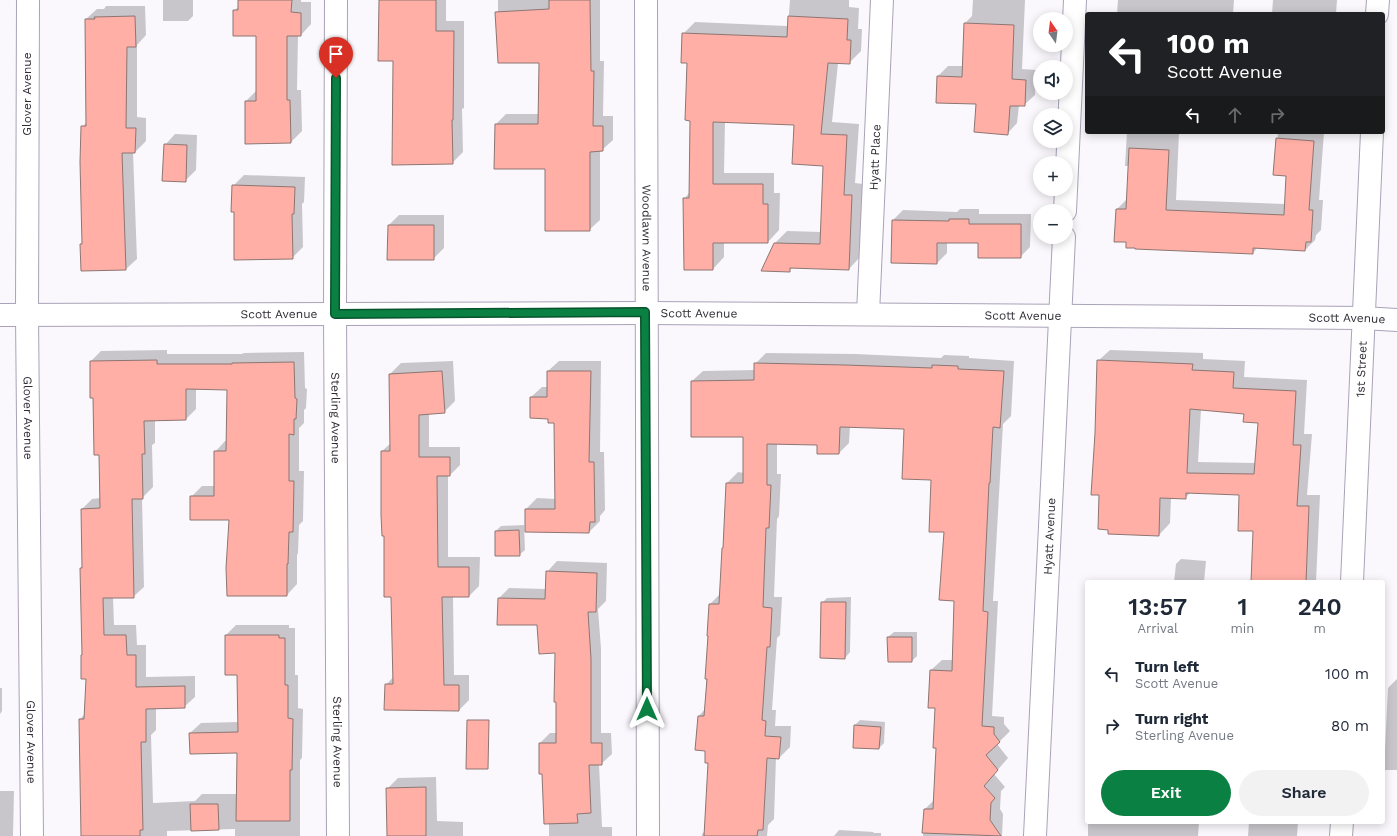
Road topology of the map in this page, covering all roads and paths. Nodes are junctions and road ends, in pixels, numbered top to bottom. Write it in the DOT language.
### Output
graph roads {
  1 [pos="28,0"];
  2 [pos="336,0"];
  3 [pos="646,0"];
  4 [pos="882,0"];
  5 [pos="1075,0"];
  6 [pos="1378,0"];
  7 [pos="1377,12"];
  8 [pos="1372,134"];
  9 [pos="1065,204"];
  10 [pos="1064,244"];
  11 [pos="645,312"];
  12 [pos="335,314"];
  13 [pos="868,314"];
  14 [pos="0,315"];
  15 [pos="27,315"];
  16 [pos="1061,315"];
  17 [pos="1363,318"];
  18 [pos="1397,320"];
  19 [pos="1352,580"];
  20 [pos="1342,824"];
  21 [pos="32,836"];
  22 [pos="338,836"];
  23 [pos="648,836"];
  24 [pos="1035,836"];
  25 [pos="1341,836"];
  1 -- 15 [label="street, Glover Avenue"];
  2 -- 12 [label="street, Sterling Avenue"];
  3 -- 11 [label="street, Woodlawn Avenue"];
  4 -- 13 [label="street, Hyatt Place"];
  5 -- 9 [label="street"];
  6 -- 7 [label="street"];
  8 -- 17 [label="street, 1st Street"];
  10 -- 16 [label="street, Hyatt Avenue"];
  11 -- 12 [label="street, Scott Avenue"];
  11 -- 13 [label="street, Scott Avenue"];
  11 -- 23 [label="street, Woodlawn Avenue"];
  12 -- 15 [label="street, Scott Avenue"];
  12 -- 22 [label="street, Sterling Avenue"];
  13 -- 16 [label="street, Scott Avenue"];
  14 -- 15 [label="street, Scott Avenue"];
  15 -- 21 [label="street, Glover Avenue"];
  16 -- 17 [label="street, Scott Avenue"];
  16 -- 24 [label="street, Hyatt Avenue"];
  17 -- 18 [label="street, Scott Avenue"];
  17 -- 19 [label="street, 1st Street"];
  20 -- 25 [label="street"];
}
